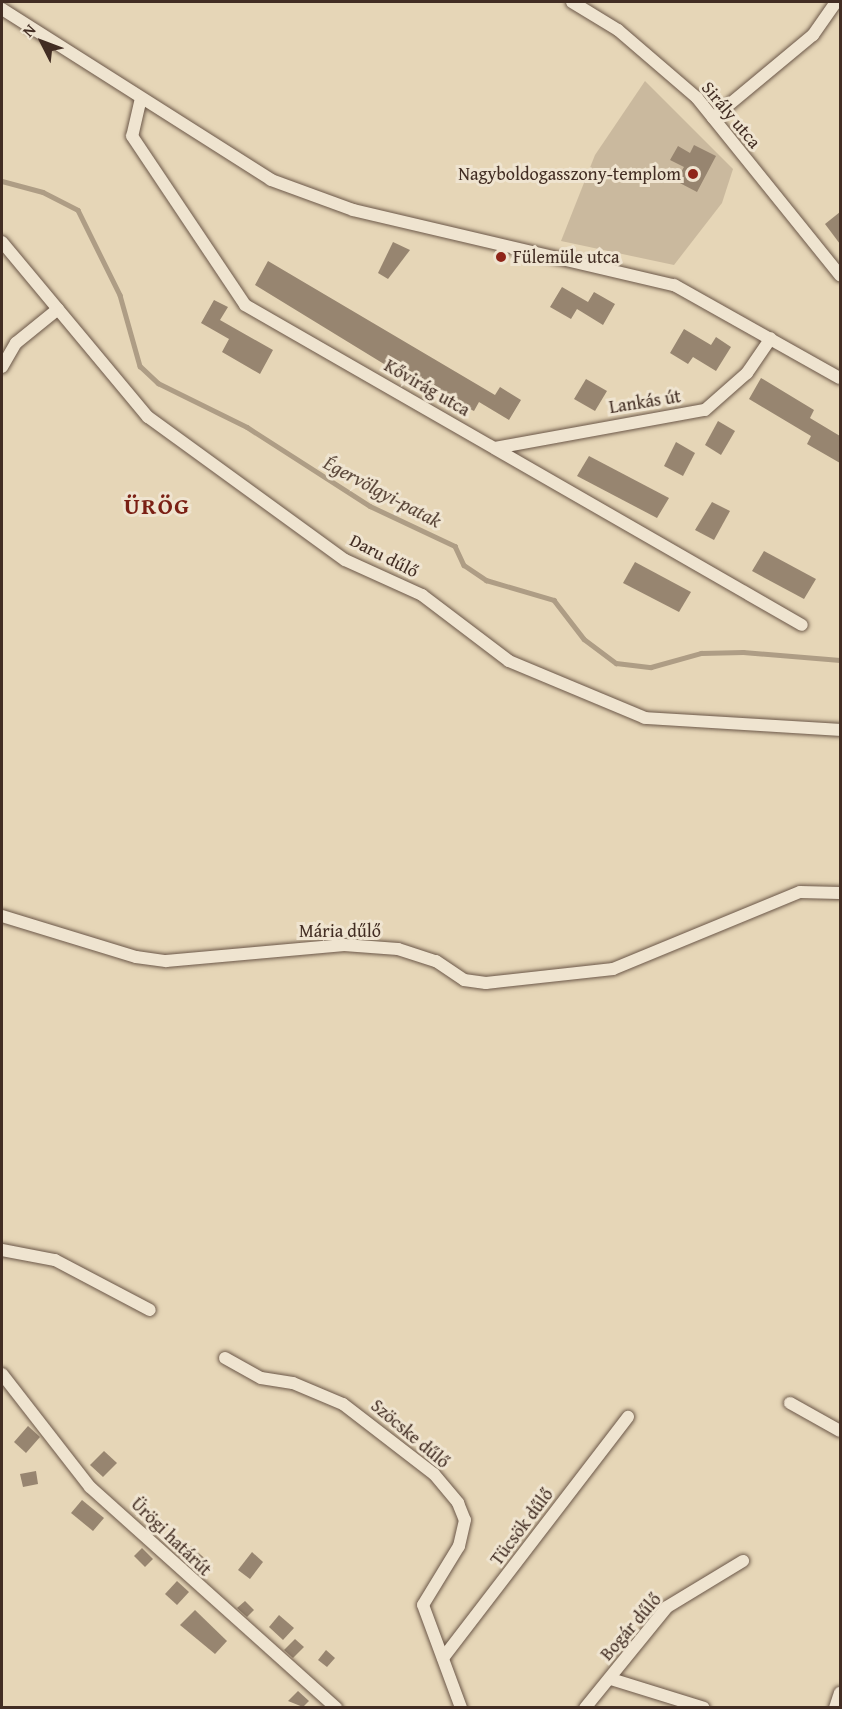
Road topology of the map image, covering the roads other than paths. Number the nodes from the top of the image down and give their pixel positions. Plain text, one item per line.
1 (572, 2) edge
2 (836, 2) edge
3 (2, 9) edge
4 (141, 98) junction
5 (713, 118) junction
6 (2, 242) edge
7 (840, 275) edge
8 (58, 309) junction
9 (771, 338) junction
10 (2, 367) edge
11 (840, 378) edge
12 (495, 448) junction
13 (802, 625) dead end
14 (840, 730) edge
15 (840, 893) edge
16 (2, 916) edge
17 (2, 1250) edge
18 (150, 1310) dead end
19 (225, 1358) dead end
20 (2, 1374) edge
21 (790, 1403) dead end
22 (628, 1417) dead end
23 (840, 1431) edge
24 (743, 1561) dead end
25 (443, 1658) junction
26 (611, 1679) junction
27 (840, 1693) edge
28 (336, 1707) edge
29 (462, 1707) edge
30 (585, 1707) edge
31 (704, 1707) edge
32 (835, 1707) edge

1 - 5 street, Sirály utca
2 - 5 street
3 - 4 street
4 - 9 street
4 - 12 street, Kővirág utca
5 - 7 street, Sirály utca
6 - 8 street, Daru dűlő
8 - 10 street
8 - 14 street, Daru dűlő
9 - 11 street
9 - 12 street, Lankás út
12 - 13 street, Kővirág utca
15 - 16 street, Mária dűlő
17 - 18 street
19 - 25 street, Szöcske dűlő
20 - 28 street, Ürögi határút
21 - 23 street
22 - 25 street, Tücsök dűlő
24 - 26 street, Bogár dűlő
25 - 29 street, Szöcske dűlő
26 - 30 street, Bogár dűlő
26 - 31 street
27 - 32 street

